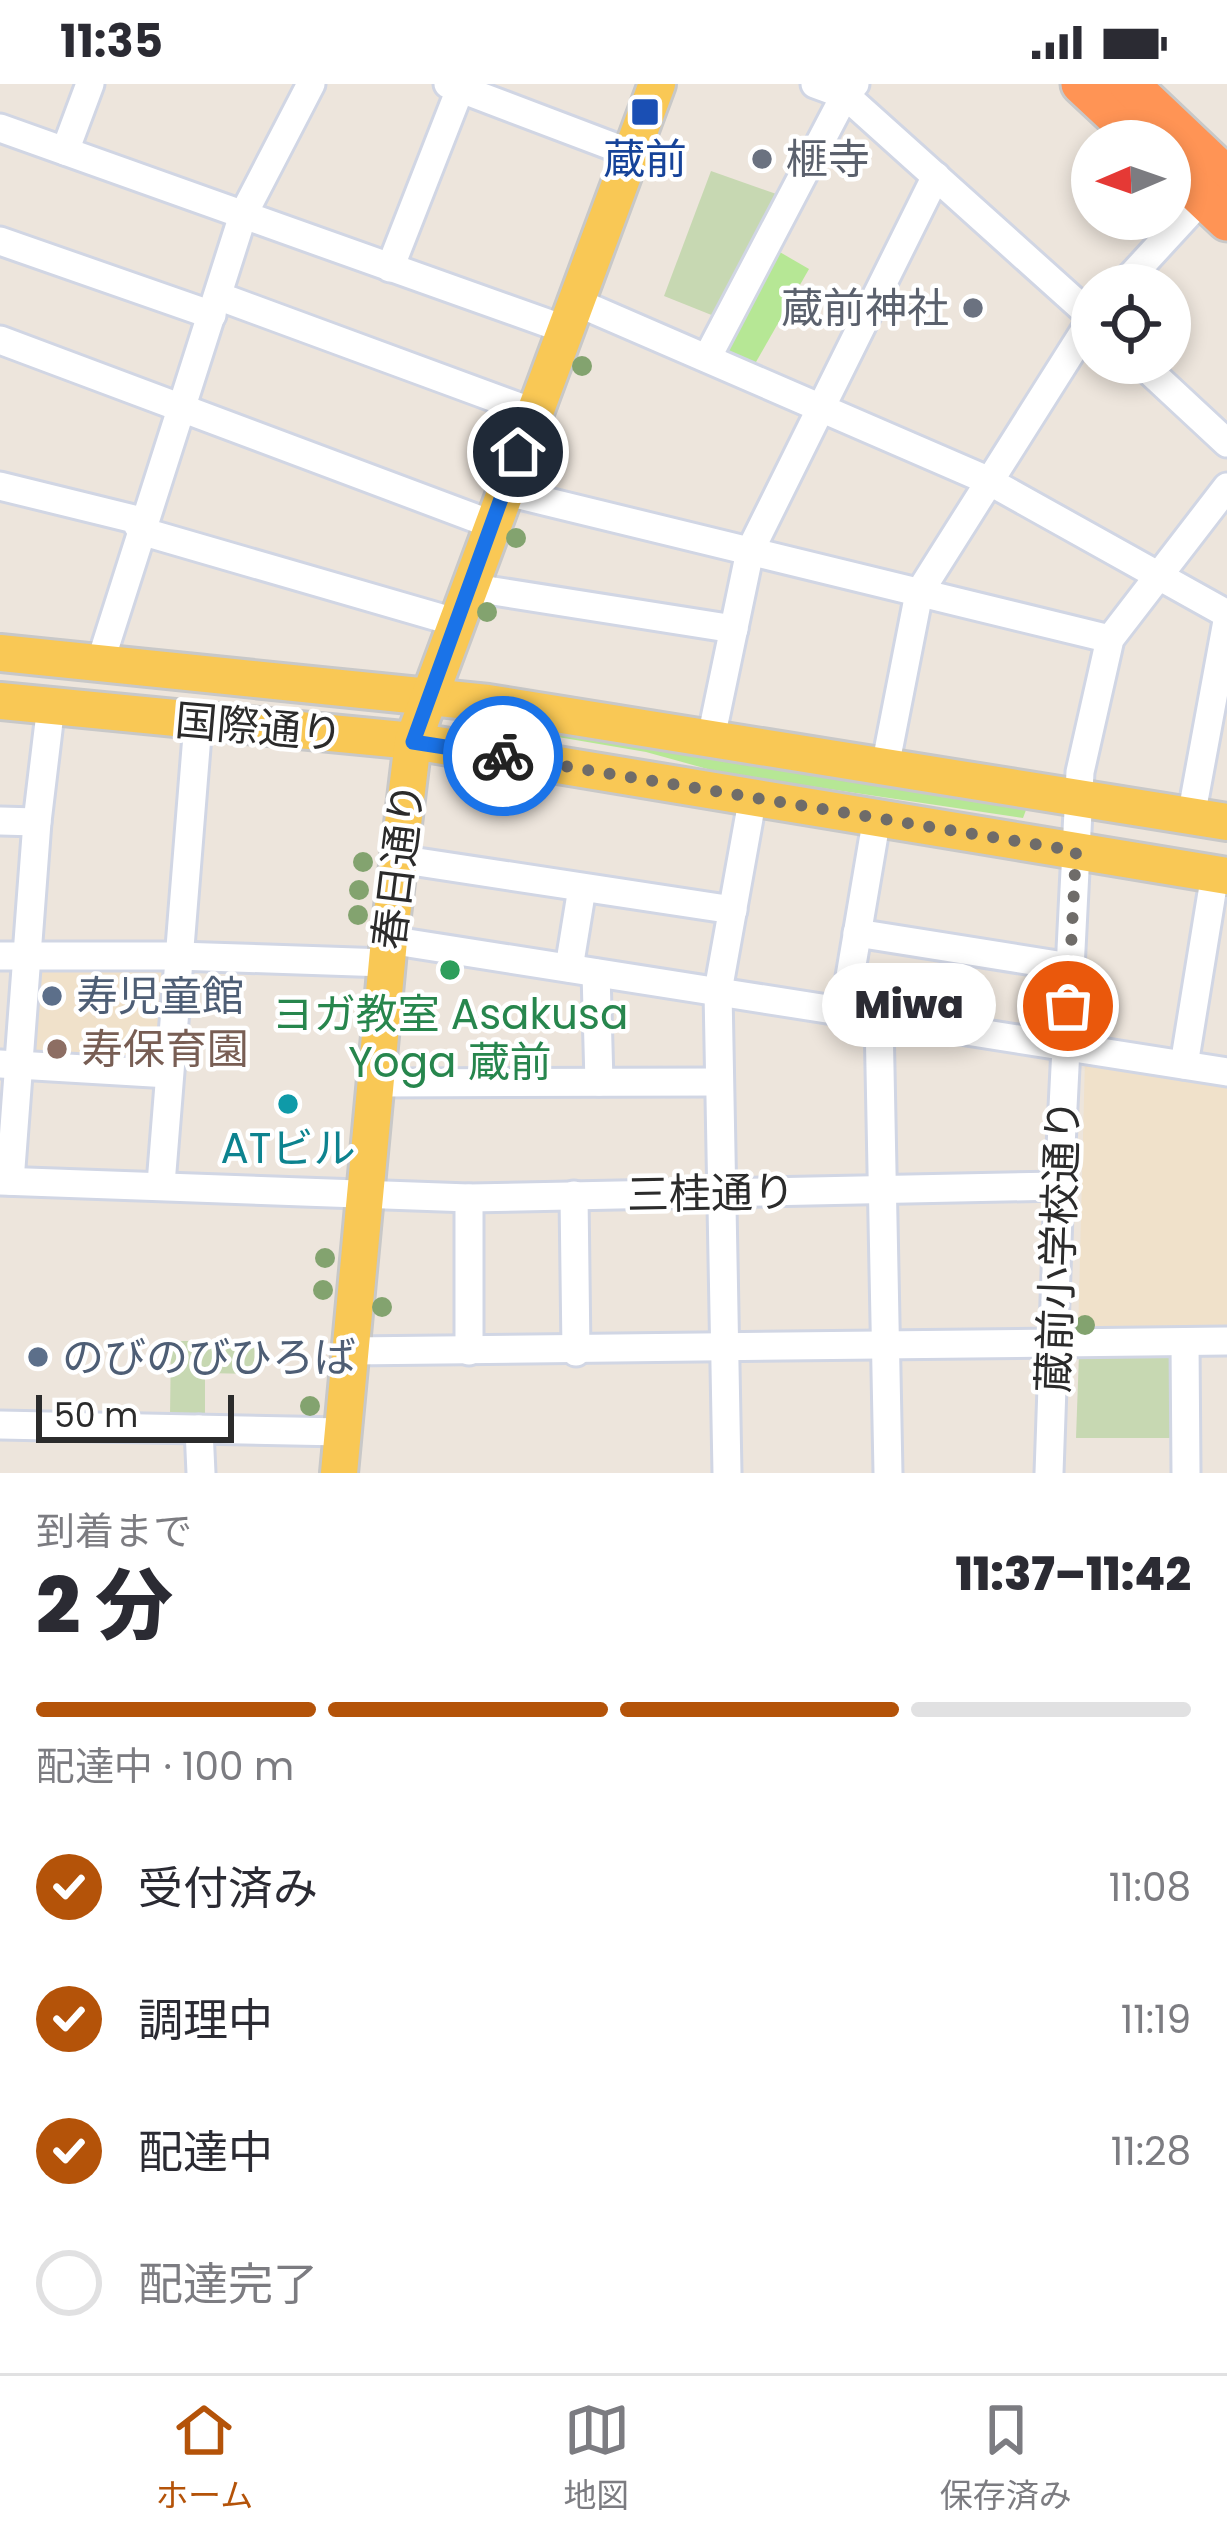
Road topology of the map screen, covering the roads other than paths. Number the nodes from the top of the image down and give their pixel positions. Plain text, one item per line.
1 (90, 84) edge
2 (311, 84) edge
3 (657, 84) edge
4 (815, 84) edge
5 (1081, 84) edge
6 (1129, 84) edge
7 (457, 86) edge
8 (850, 90) edge
9 (1120, 120) edge
10 (0, 128) edge
11 (65, 152) junction
12 (630, 153) junction
13 (936, 176) junction
14 (1191, 181) edge
15 (1219, 199) edge
16 (244, 215) junction
17 (0, 241) edge
18 (1146, 264) edge
19 (390, 268) junction
20 (1071, 299) edge
21 (215, 306) junction
22 (569, 315) junction
23 (0, 340) edge
24 (1071, 350) edge
25 (706, 358) junction
26 (1164, 384) edge
27 (182, 410) junction
28 (823, 410) junction
29 (533, 412) junction
30 (1227, 443) edge
31 (987, 480) junction
32 (0, 486) edge
33 (1227, 487) edge
34 (497, 507) junction
35 (141, 531) junction
36 (749, 551) junction
37 (1160, 578) junction
38 (468, 587) junction
39 (919, 593) junction
40 (1227, 617) edge
41 (455, 622) junction
42 (734, 628) junction
43 (1110, 638) junction
44 (0, 652) edge
45 (89, 662) junction
46 (428, 695) junction
47 (0, 701) edge
48 (63, 706) junction
49 (198, 723) junction
50 (711, 738) junction
51 (413, 742) junction
52 (885, 767) junction
53 (753, 796) junction
54 (1079, 800) junction
55 (877, 817) junction
56 (1209, 819) edge
57 (0, 821) edge
58 (37, 822) junction
59 (1076, 851) junction
60 (398, 859) junction
61 (1221, 875) edge
62 (582, 888) junction
63 (733, 910) junction
64 (857, 933) junction
65 (387, 952) junction
66 (14, 956) edge
67 (178, 956) junction
68 (1070, 968) junction
69 (583, 971) junction
70 (718, 991) junction
71 (844, 1012) junction
72 (880, 1018) junction
73 (1066, 1046) junction
74 (9, 1065) edge
75 (1184, 1065) junction
76 (1227, 1072) edge
77 (169, 1074) junction
78 (375, 1082) junction
79 (599, 1082) junction
80 (719, 1082) junction
81 (5, 1181) edge
82 (160, 1184) junction
83 (1059, 1186) junction
84 (882, 1189) junction
85 (722, 1192) junction
86 (574, 1195) junction
87 (364, 1196) junction
88 (469, 1198) junction
89 (1227, 1341) edge
90 (1185, 1342) junction
91 (885, 1346) junction
92 (1054, 1346) junction
93 (724, 1350) junction
94 (469, 1351) junction
95 (350, 1352) junction
96 (576, 1352) junction
97 (0, 1425) edge
98 (199, 1430) junction
99 (343, 1432) junction
100 (201, 1473) edge
101 (339, 1473) edge
102 (727, 1473) edge
103 (888, 1473) edge
104 (1049, 1473) edge
105 (1186, 1473) edge

1 - 11 street
2 - 16 street
3 - 12 main road, 春日通り
4 - 8 street
5 - 9 highway
6 - 15 highway
7 - 12 street
7 - 19 street
8 - 13 street
8 - 25 street
10 - 11 street
11 - 16 street
12 - 22 main road, 春日通り
13 - 20 street
13 - 28 street
14 - 15 highway
15 - 18 street
16 - 19 street
16 - 21 street
17 - 21 street
19 - 22 street
21 - 27 street
21 - 29 street
22 - 25 street
22 - 29 main road, 春日通り
23 - 27 street
24 - 31 street
25 - 28 street
26 - 30 street
27 - 34 street
27 - 35 street
28 - 31 street
28 - 36 street
29 - 34 main road, 春日通り
31 - 37 street
31 - 39 street
32 - 35 street
33 - 37 street, 蔵前小学校通り
34 - 36 street
34 - 38 main road, 春日通り
35 - 41 street
35 - 45 street
36 - 39 street
36 - 42 street
37 - 40 street
37 - 43 street, 蔵前小学校通り
38 - 41 main road, 春日通り
38 - 42 street
39 - 43 street
39 - 52 street
40 - 56 street
41 - 46 main road, 春日通り
42 - 50 street
43 - 54 street, 蔵前小学校通り
44 - 45 main road, 国際通り
45 - 46 main road, 国際通り
45 - 48 street
46 - 50 main road, 国際通り
46 - 51 main road, 春日通り
47 - 48 main road, 国際通り
48 - 49 main road, 国際通り
48 - 58 street
49 - 51 main road, 国際通り
49 - 67 street
50 - 52 main road, 国際通り
51 - 53 main road, 国際通り
51 - 60 main road, 春日通り
52 - 54 main road, 国際通り
53 - 55 main road, 国際通り
53 - 63 street
54 - 56 main road, 国際通り
54 - 59 street, 蔵前小学校通り
55 - 59 main road, 国際通り
55 - 64 street
57 - 58 street
58 - 66 street
59 - 61 main road, 国際通り
59 - 68 street, 蔵前小学校通り
60 - 62 street
60 - 65 main road, 春日通り
61 - 75 street
62 - 63 street
62 - 69 street
63 - 70 street
64 - 68 street
64 - 71 street
65 - 67 street
65 - 69 street
65 - 78 main road, 春日通り
66 - 67 street
66 - 74 street
67 - 77 street
68 - 73 street, 蔵前小学校通り
69 - 70 street
69 - 79 street
70 - 71 street
70 - 80 street
71 - 72 street
72 - 73 street
72 - 84 street
73 - 75 street
73 - 83 street, 蔵前小学校通り
74 - 77 street
74 - 81 street
75 - 76 street
77 - 82 street
78 - 79 street
78 - 87 main road, 春日通り
79 - 80 street
80 - 85 street
81 - 82 street, 三桂通り
82 - 87 street, 三桂通り
83 - 84 street, 三桂通り
83 - 92 street, 蔵前小学校通り
84 - 85 street, 三桂通り
84 - 91 street
85 - 86 street, 三桂通り
85 - 93 street
86 - 88 street, 三桂通り
86 - 96 street
87 - 88 street, 三桂通り
87 - 95 main road, 春日通り
88 - 94 street
89 - 90 street
90 - 92 street
90 - 105 street
91 - 92 street
91 - 93 street
91 - 103 street
92 - 104 street, 蔵前小学校通り
93 - 96 street
93 - 102 street
94 - 95 street
94 - 96 street
95 - 99 main road, 春日通り
97 - 98 street
98 - 99 street
98 - 100 street
99 - 101 main road, 春日通り

